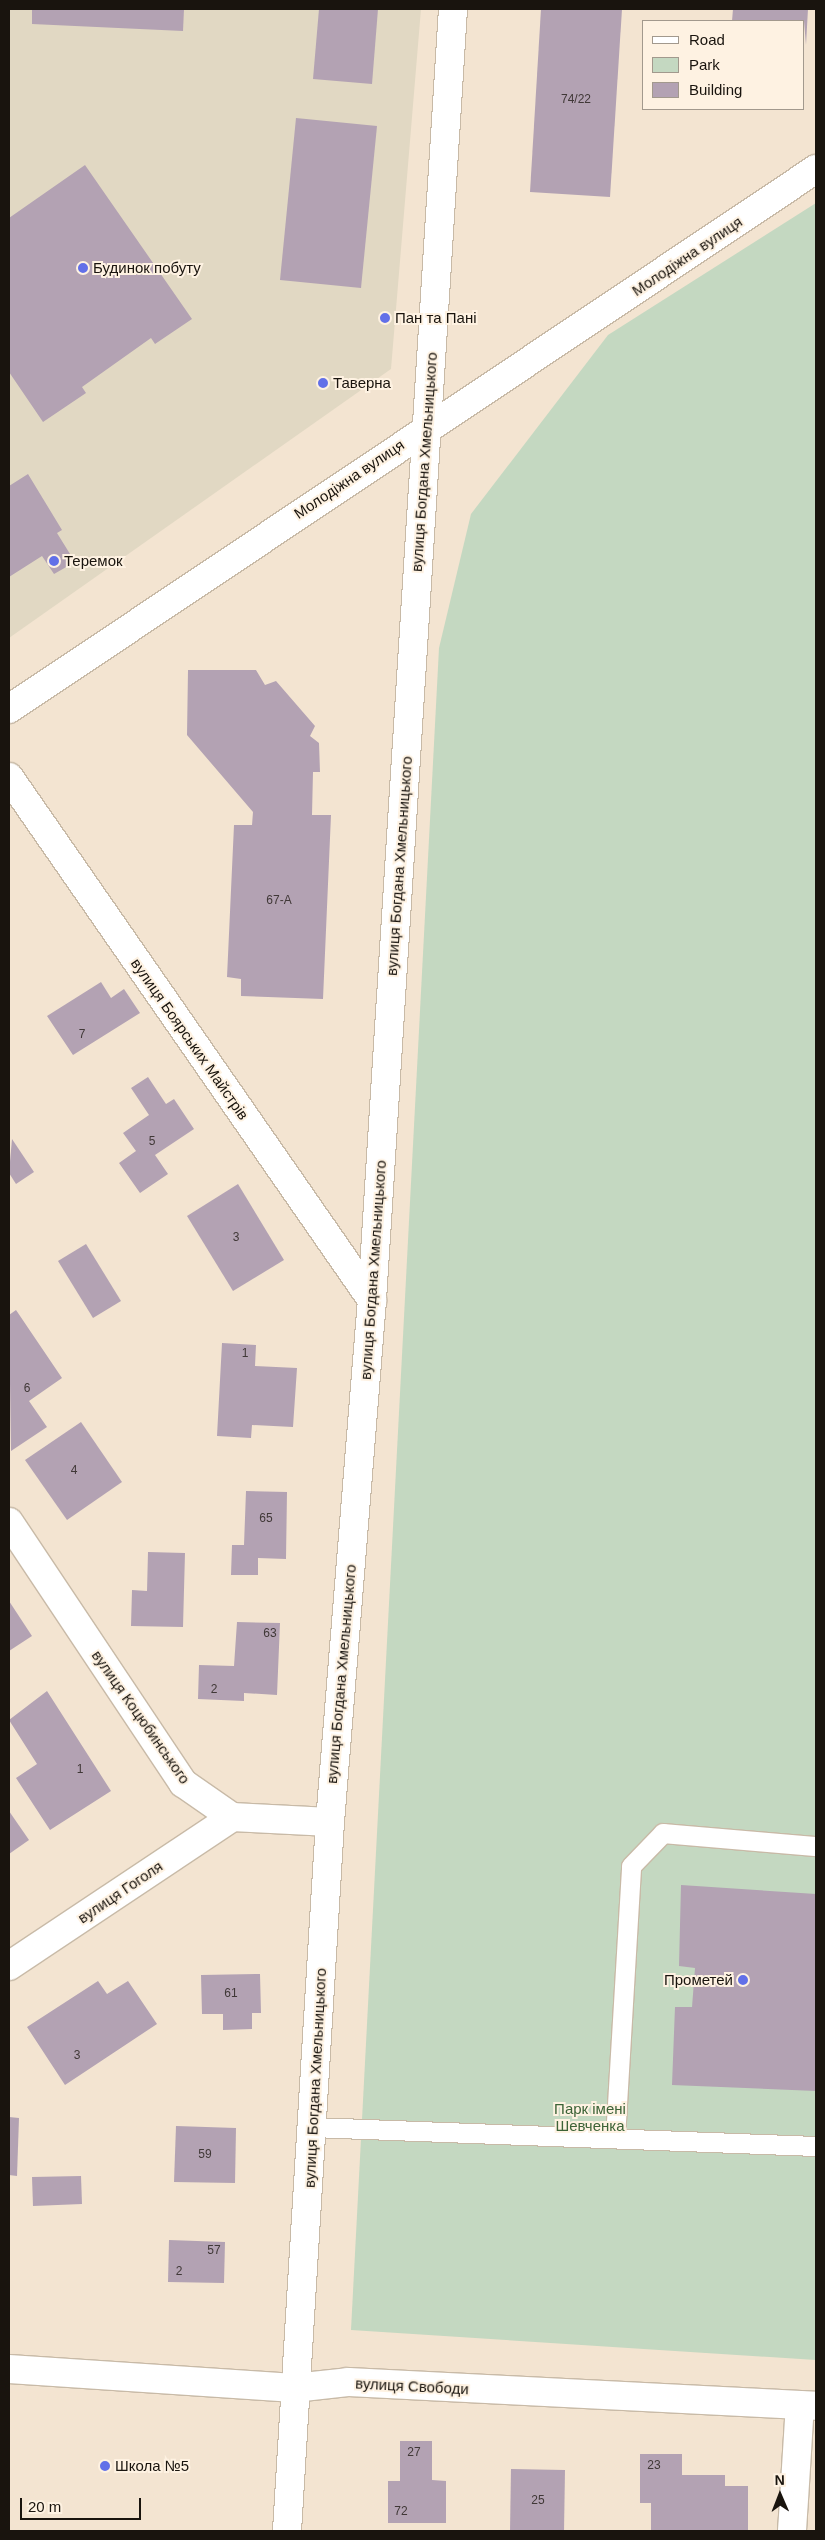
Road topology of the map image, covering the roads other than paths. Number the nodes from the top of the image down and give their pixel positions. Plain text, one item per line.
1 (453, 9) edge
2 (816, 169) edge
3 (428, 425) junction
4 (9, 709) edge
5 (9, 777) edge
6 (372, 1300) junction
7 (9, 1522) edge
8 (232, 1817) junction
9 (330, 1822) junction
10 (816, 1846) edge
11 (9, 1966) edge
12 (312, 2127) junction
13 (615, 2138) junction
14 (816, 2146) edge
15 (9, 2369) edge
16 (294, 2388) junction
17 (808, 2406) edge
18 (287, 2531) edge
19 (792, 2531) edge

1 - 3 street, вулиця Богдана Хмельницького
2 - 3 street, Молодіжна вулиця
3 - 4 street, Молодіжна вулиця
3 - 6 street, вулиця Богдана Хмельницького
5 - 6 street, вулиця Боярських Майстрів
6 - 9 street, вулиця Богдана Хмельницького
7 - 8 street, вулиця Коцюбинського
8 - 9 street
8 - 11 street, вулиця Гоголя
9 - 12 street, вулиця Богдана Хмельницького
10 - 13 lane
12 - 13 lane
12 - 16 street, вулиця Богдана Хмельницького
13 - 14 lane
15 - 16 street, вулиця Свободи
16 - 17 street, вулиця Свободи
16 - 18 street, вулиця Богдана Хмельницького
17 - 19 street

